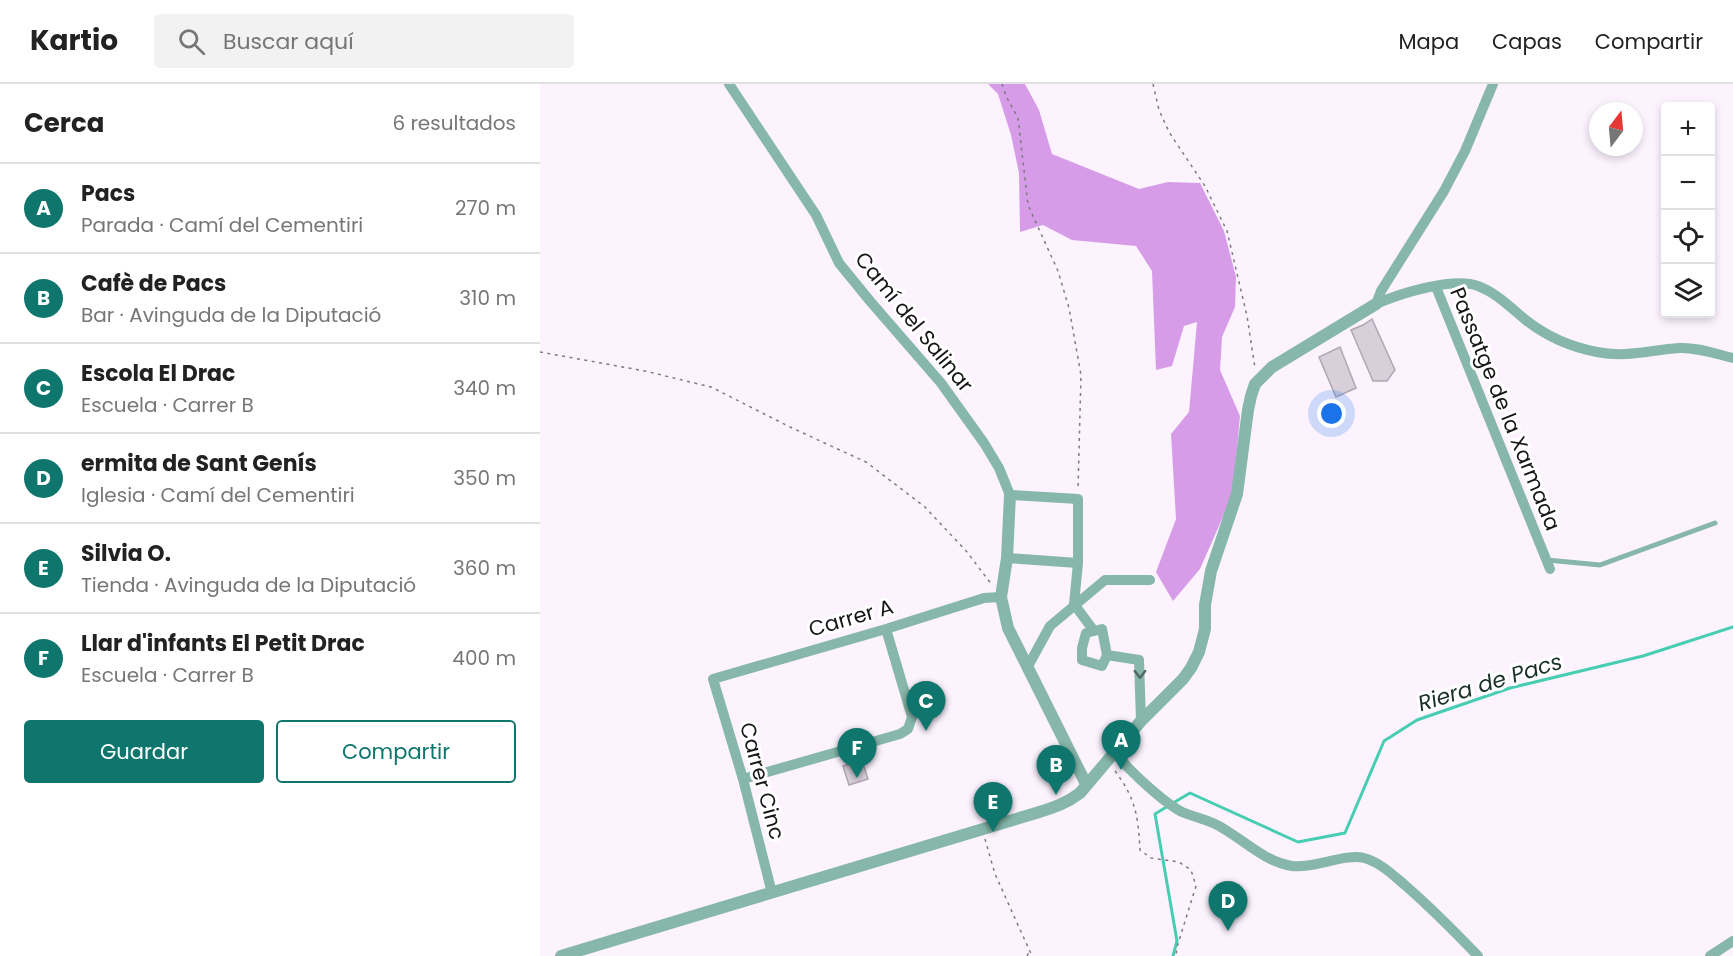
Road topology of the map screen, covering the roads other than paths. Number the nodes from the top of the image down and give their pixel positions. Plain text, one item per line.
1 (729, 84) edge
2 (1493, 84) edge
3 (1436, 287) junction
4 (1376, 304) junction
5 (1733, 358) edge
6 (1010, 495) junction
7 (1715, 523) dead end
8 (1007, 558) junction
9 (1078, 563) junction
10 (1548, 564) joint
11 (1150, 580) dead end
12 (1001, 597) junction
13 (1074, 604) junction
14 (886, 628) junction
15 (1094, 631) junction
16 (1107, 655) junction
17 (1027, 668) junction
18 (713, 679) joint
19 (1141, 721) junction
20 (1110, 756) junction
21 (743, 779) junction
22 (1086, 784) junction
23 (772, 893) junction
24 (1733, 941) edge
25 (561, 956) edge
26 (1478, 956) edge
27 (1710, 956) edge

1 - 6 street, Camí del Salinar
2 - 4 street
3 - 4 street, Passatge de la Xarmada
3 - 5 street
3 - 10 street, Passatge de la Xarmada
4 - 19 street
6 - 8 street
6 - 9 street
7 - 10 lane
8 - 9 street
8 - 12 street
9 - 13 street
11 - 13 street
12 - 14 street, Carrer A
12 - 17 street
13 - 15 street
13 - 17 street
14 - 18 street, Carrer A
14 - 21 street
15 - 16 street
15 - 16 street
16 -> 19 street
17 - 22 street
18 - 21 street, Carrer Cinc
19 - 20 street
20 - 22 street
20 - 26 street
21 - 23 street, Carrer Cinc
22 - 23 street
23 - 25 street
24 - 27 street

